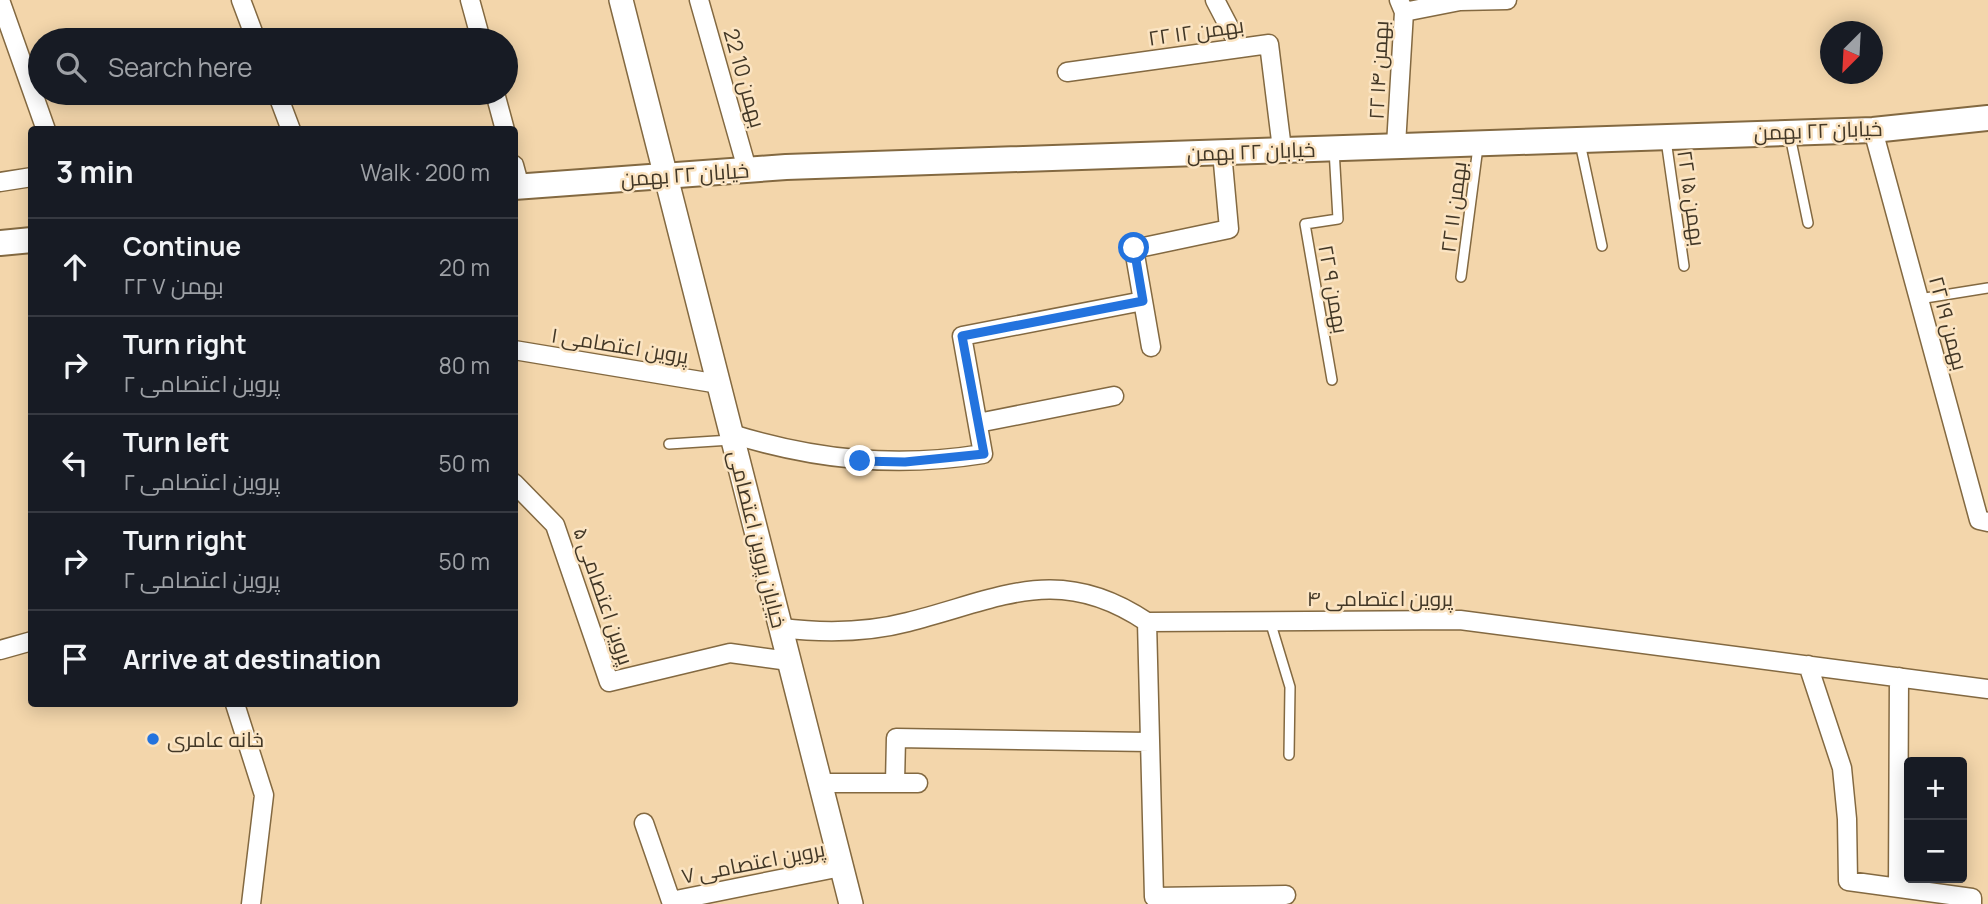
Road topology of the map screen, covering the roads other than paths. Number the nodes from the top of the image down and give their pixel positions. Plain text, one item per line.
1 (1, 0) edge
2 (241, 0) edge
3 (470, 0) edge
4 (621, 0) edge
5 (699, 0) edge
6 (1214, 0) edge
7 (1507, 0) edge
8 (1401, 6) edge
9 (252, 28) edge
10 (478, 28) edge
11 (1240, 48) junction
12 (1067, 72) dead end
13 (28, 78) edge
14 (37, 105) edge
15 (282, 105) edge
16 (498, 105) edge
17 (1988, 118) edge
18 (45, 126) edge
19 (289, 126) edge
20 (504, 126) edge
21 (1873, 130) junction
22 (1789, 132) junction
23 (1665, 135) junction
24 (1579, 138) junction
25 (1479, 141) junction
26 (1396, 145) junction
27 (1334, 147) junction
28 (1282, 149) junction
29 (1222, 152) junction
30 (747, 169) junction
31 (665, 174) junction
32 (28, 178) edge
33 (518, 180) edge
34 (0, 182) edge
35 (1808, 223) dead end
36 (28, 240) edge
37 (0, 243) edge
38 (1602, 246) dead end
39 (1684, 266) dead end
40 (1461, 278) dead end
41 (1988, 288) edge
42 (1919, 299) junction
43 (1143, 301) junction
44 (1151, 347) dead end
45 (518, 351) edge
46 (1332, 380) dead end
47 (719, 384) junction
48 (1114, 396) dead end
49 (978, 423) junction
50 (732, 437) junction
51 (669, 444) dead end
52 (518, 487) edge
53 (1988, 522) edge
54 (1270, 621) junction
55 (1147, 622) junction
56 (781, 628) junction
57 (28, 642) edge
58 (0, 650) edge
59 (789, 661) junction
60 (1808, 665) junction
61 (1899, 677) junction
62 (1988, 689) edge
63 (236, 707) edge
64 (1150, 742) junction
65 (1289, 755) dead end
66 (820, 783) junction
67 (894, 783) junction
68 (918, 783) dead end
69 (644, 823) dead end
70 (842, 867) junction
71 (1898, 888) junction
72 (1286, 895) dead end
73 (1197, 900) edge
74 (251, 904) edge
75 (851, 904) edge
76 (1972, 904) edge

1 - 13 street
2 - 9 street
3 - 10 street
4 - 31 street, خیابان پروین اعتصامی
5 - 30 street, 22 بهمن 10
6 - 11 street
7 - 8 street
8 - 26 street, ۲۲ بهمن ۱۴
11 - 12 street, ۲۲ بهمن ۱۲
11 - 28 street, ۲۲ بهمن ۱۲
14 - 18 street
15 - 19 street
16 - 20 street
17 - 21 main road, خیابان ۲۲ بهمن
21 - 22 main road, خیابان ۲۲ بهمن
21 - 42 street, ۲۲ بهمن ۱۹
22 - 23 main road, خیابان ۲۲ بهمن
22 - 35 lane
23 - 24 main road, خیابان ۲۲ بهمن
23 - 39 lane, ۲۲ بهمن ۱۵
24 - 25 main road, خیابان ۲۲ بهمن
24 - 38 lane
25 - 26 main road, خیابان ۲۲ بهمن
25 - 40 lane, ۲۲ بهمن ۱۱
26 - 27 main road, خیابان ۲۲ بهمن
27 - 28 main road, خیابان ۲۲ بهمن
27 - 46 lane, ۲۲ بهمن ۹
28 - 29 main road, خیابان ۲۲ بهمن
29 - 30 main road, خیابان ۲۲ بهمن
29 - 43 street
30 - 31 main road, خیابان ۲۲ بهمن
31 - 33 main road, خیابان ۲۲ بهمن
31 - 47 street, خیابان پروین اعتصامی
32 - 34 street
36 - 37 main road
41 - 42 lane
42 - 53 street, ۲۲ بهمن ۱۹
43 - 44 street
43 - 49 street
45 - 47 street, پروین اعتصامی ۱
47 - 50 street, خیابان پروین اعتصامی
48 - 49 street
49 - 50 street
50 - 51 lane
50 - 56 street, خیابان پروین اعتصامی
52 - 59 street, پروین اعتصامی ۵
54 - 55 street, پروین اعتصامی ۴
54 - 60 street, پروین اعتصامی ۴
54 - 65 lane
55 - 56 street
55 - 64 street
56 - 59 street, خیابان پروین اعتصامی
57 - 58 street
59 - 66 street, خیابان پروین اعتصامی
60 - 61 street, پروین اعتصامی ۴
60 - 71 street
61 - 62 street, پروین اعتصامی ۴
61 - 71 street
63 - 74 street
64 - 67 street
64 - 73 street
66 - 67 street
66 - 70 street, خیابان پروین اعتصامی
67 - 68 street
69 - 70 street, پروین اعتصامی ۷
70 - 75 street, خیابان پروین اعتصامی
71 - 76 street
72 - 73 street

